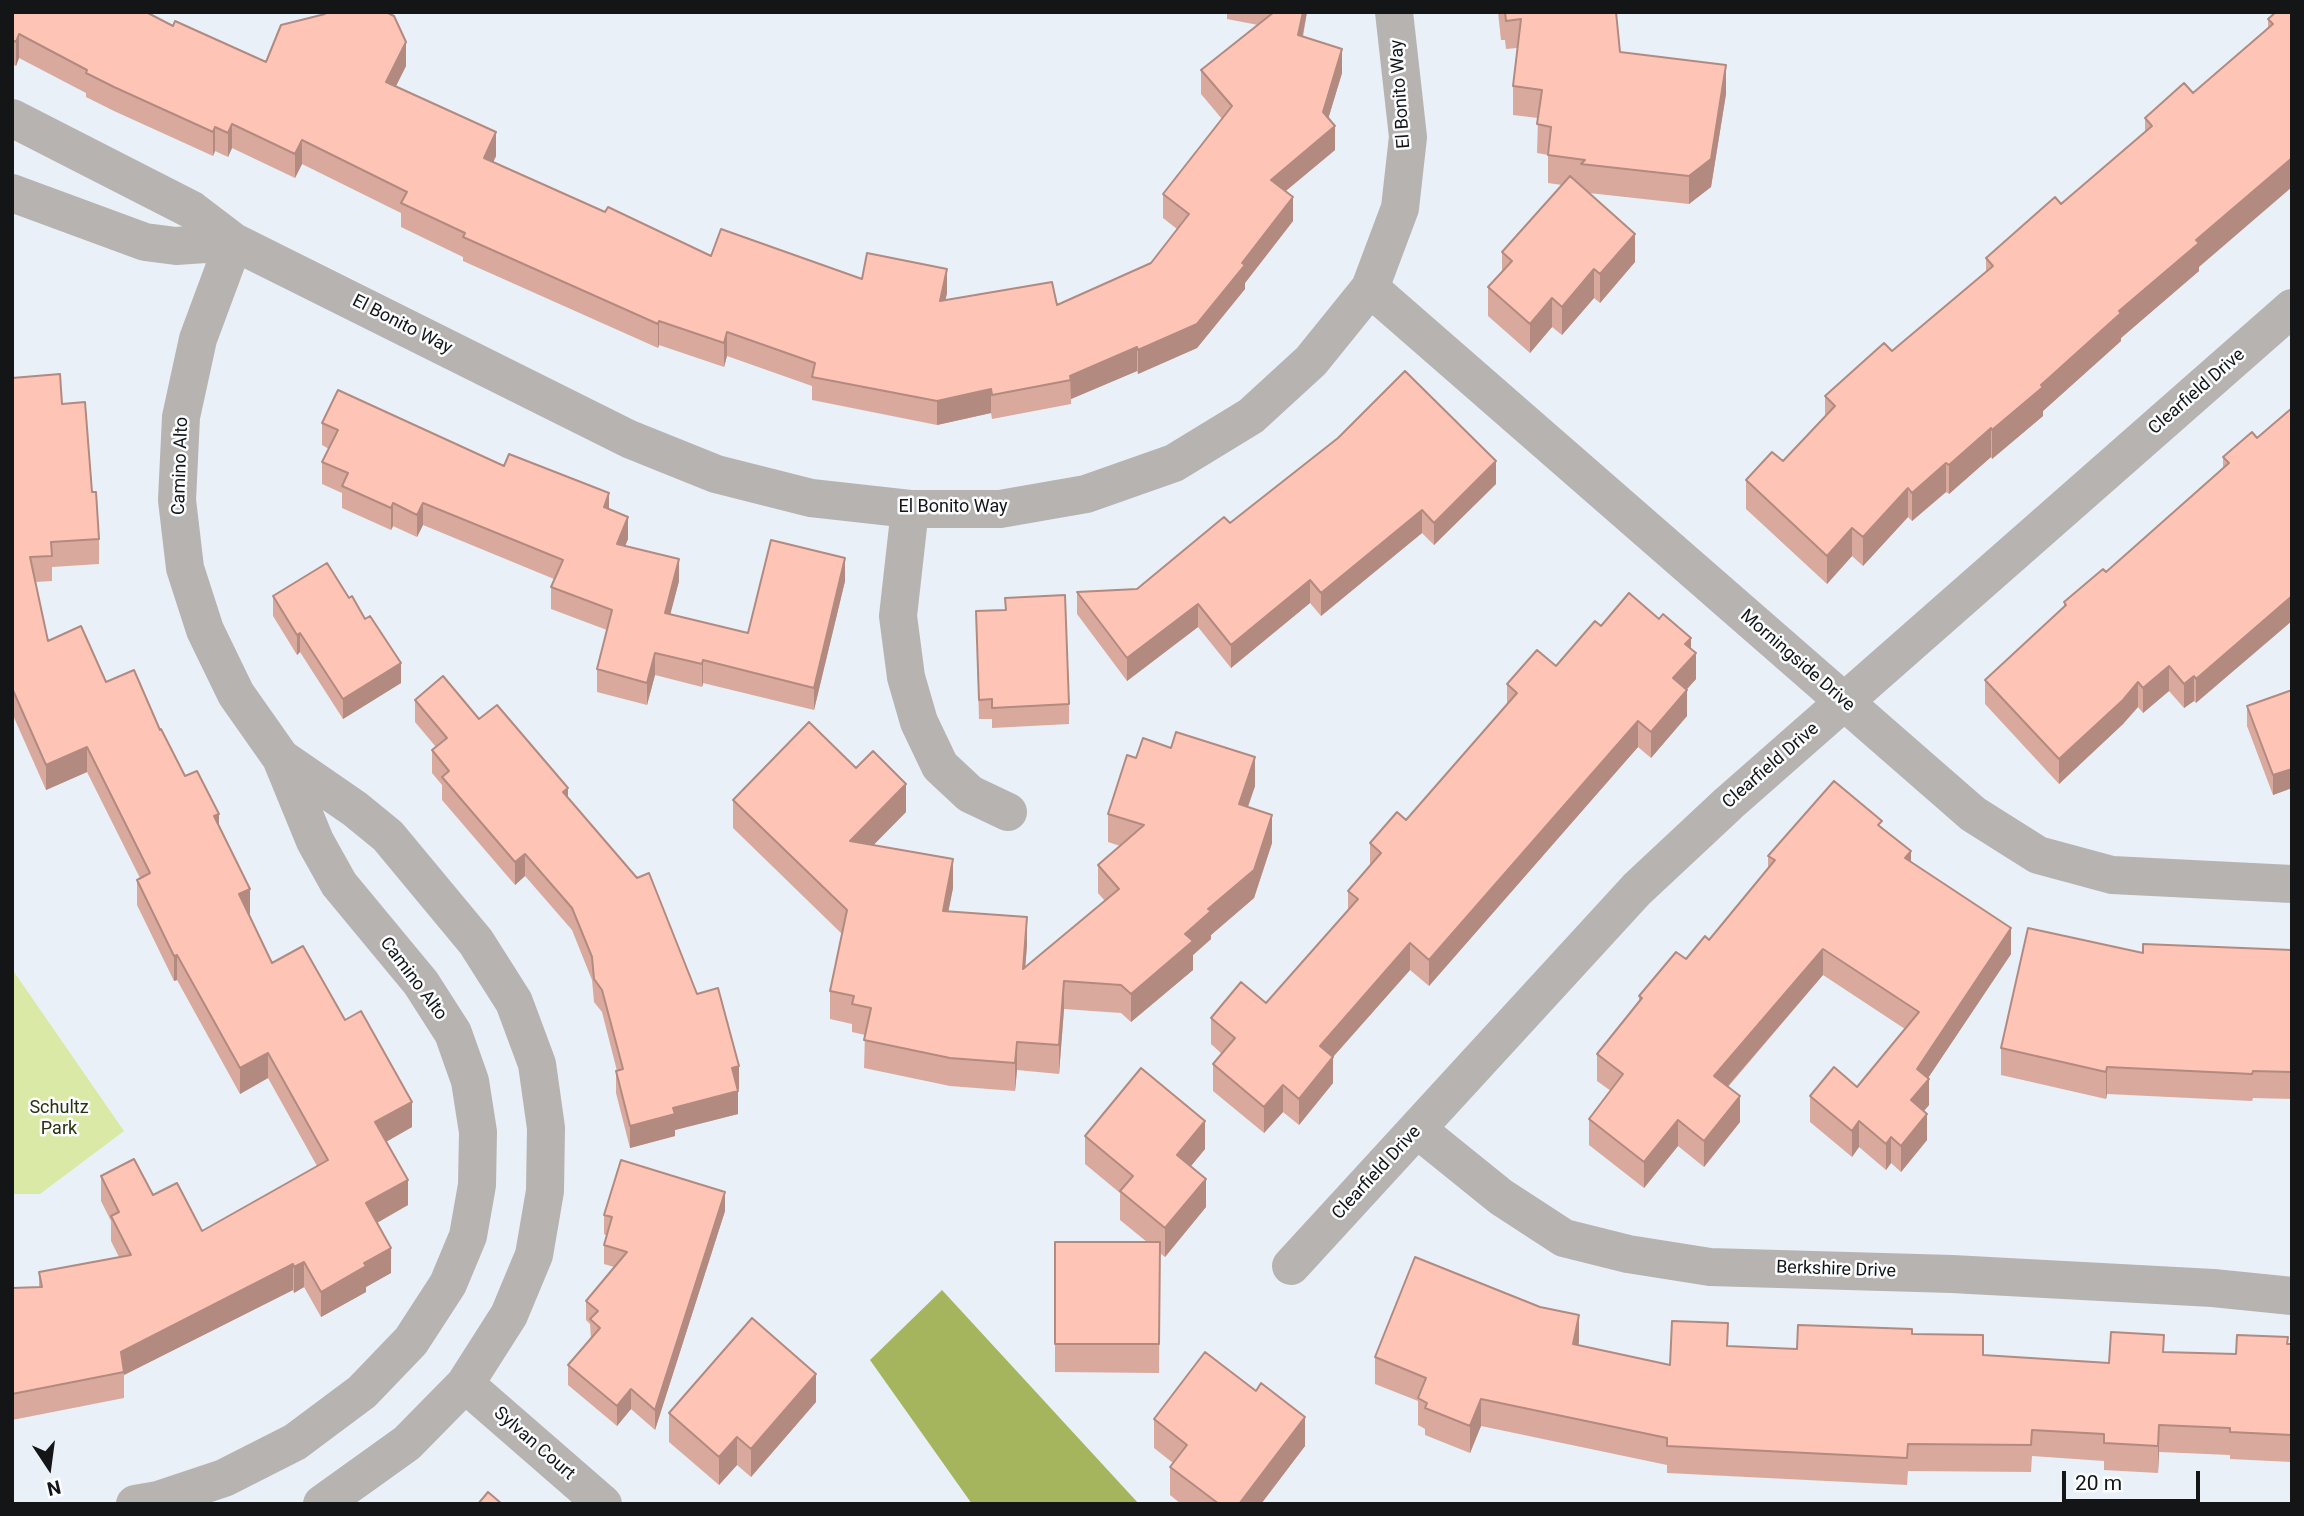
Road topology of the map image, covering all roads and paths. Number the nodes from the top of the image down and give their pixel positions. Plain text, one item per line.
1 (1394, 12) edge
2 (12, 118) edge
3 (12, 193) edge
4 (234, 242) junction
5 (1370, 288) junction
6 (2292, 308) edge
7 (910, 509) junction
8 (1844, 703) junction
9 (281, 758) junction
10 (1008, 812) dead end
11 (2292, 884) edge
12 (1418, 1130) junction
13 (1291, 1266) dead end
14 (2292, 1296) edge
15 (465, 1384) junction
16 (135, 1504) edge
17 (322, 1504) edge
18 (603, 1504) edge

1 - 5 street, El Bonito Way
2 - 4 street, El Bonito Way
3 - 4 street
4 - 7 street, El Bonito Way
4 - 9 street, Camino Alto
5 - 7 street, El Bonito Way
5 - 8 street, Morningside Drive
6 - 8 street, Clearfield Drive
7 - 10 street
8 - 11 street, Morningside Drive
8 - 12 street, Clearfield Drive
9 - 15 street, Camino Alto
9 - 16 street, Camino Alto
12 - 13 street, Clearfield Drive
12 - 14 street, Berkshire Drive
15 - 17 street, Camino Alto
15 - 18 street, Sylvan Court

